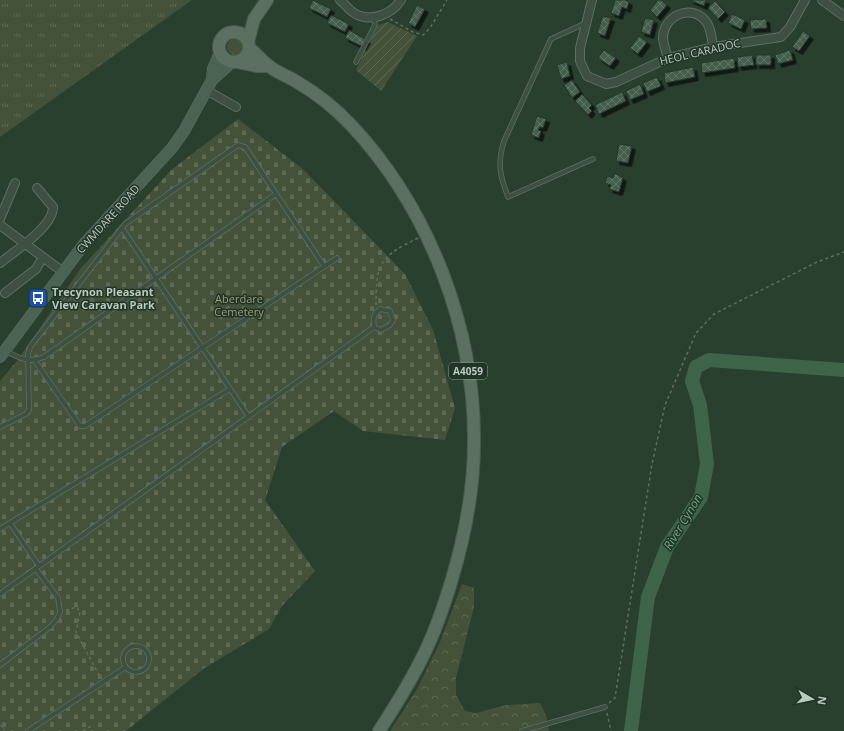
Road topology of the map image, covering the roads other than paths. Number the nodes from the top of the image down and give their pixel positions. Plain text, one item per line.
1 (267, 0) edge
2 (340, 0) edge
3 (401, 0) edge
4 (592, 0) edge
5 (805, 0) edge
6 (822, 0) edge
7 (844, 16) edge
8 (374, 17) junction
9 (254, 19) junction
10 (586, 23) junction
11 (234, 32) junction
12 (248, 45) junction
13 (713, 47) junction
14 (220, 52) junction
15 (668, 58) junction
16 (234, 62) junction
17 (356, 62) dead end
18 (268, 66) junction
19 (212, 80) junction
20 (206, 90) junction
21 (236, 107) dead end
22 (593, 159) dead end
23 (14, 183) dead end
24 (37, 188) dead end
25 (276, 194) junction
26 (0, 219) edge
27 (0, 225) edge
28 (122, 228) junction
29 (25, 243) junction
30 (43, 257) junction
31 (337, 258) dead end
32 (0, 262) edge
33 (324, 266) junction
34 (63, 272) junction
35 (156, 278) junction
36 (5, 293) dead end
37 (374, 327) junction
38 (202, 347) junction
39 (2, 354) edge
40 (28, 361) junction
41 (35, 361) junction
42 (230, 389) junction
43 (249, 417) junction
44 (0, 427) edge
45 (10, 523) junction
46 (0, 529) edge
47 (38, 568) junction
48 (0, 594) edge
49 (0, 665) edge
50 (126, 667) junction
51 (605, 707) road end
52 (0, 728) edge
53 (2, 731) edge
54 (28, 731) edge
55 (379, 731) edge
56 (522, 731) edge

1 - 9 main road
2 - 8 street
3 - 8 street
4 - 10 street, HEOL CARADOC
5 - 13 street, HEOL CARADOC
6 - 7 street
8 - 17 lane
9 - 11 main road
9 - 12 main road
10 - 15 street, HEOL CARADOC
10 - 22 lane
11 - 12 main road
11 - 14 main road
12 - 16 main road
12 - 18 main road, A4059
13 - 15 street, HEOL CARADOC
13 - 15 street
14 - 16 main road
14 - 19 main road, CWMDARE ROAD
16 - 18 main road, A4059
16 - 19 main road, CWMDARE ROAD
18 - 55 main road, A4059
19 - 20 main road, CWMDARE ROAD
20 - 21 street
20 - 34 main road, CWMDARE ROAD
23 - 26 street
24 - 29 street
25 - 28 lane
25 - 33 lane
25 - 35 lane
27 - 29 street
28 - 35 lane
28 - 40 lane
29 - 30 street
29 - 32 street
30 - 34 street
30 - 36 street
31 - 33 lane
33 - 38 lane
34 - 39 main road, CWMDARE ROAD
35 - 38 lane
35 - 41 lane
37 - 37 lane
37 - 43 lane
38 - 41 lane
38 - 42 lane
39 - 40 lane
40 - 41 lane
40 - 44 lane
42 - 43 lane
42 - 45 lane
43 - 47 lane
45 - 46 lane
45 - 47 lane
47 - 48 lane
47 - 49 lane
50 - 50 lane
50 - 54 lane
51 - 56 lane
52 - 53 lane

